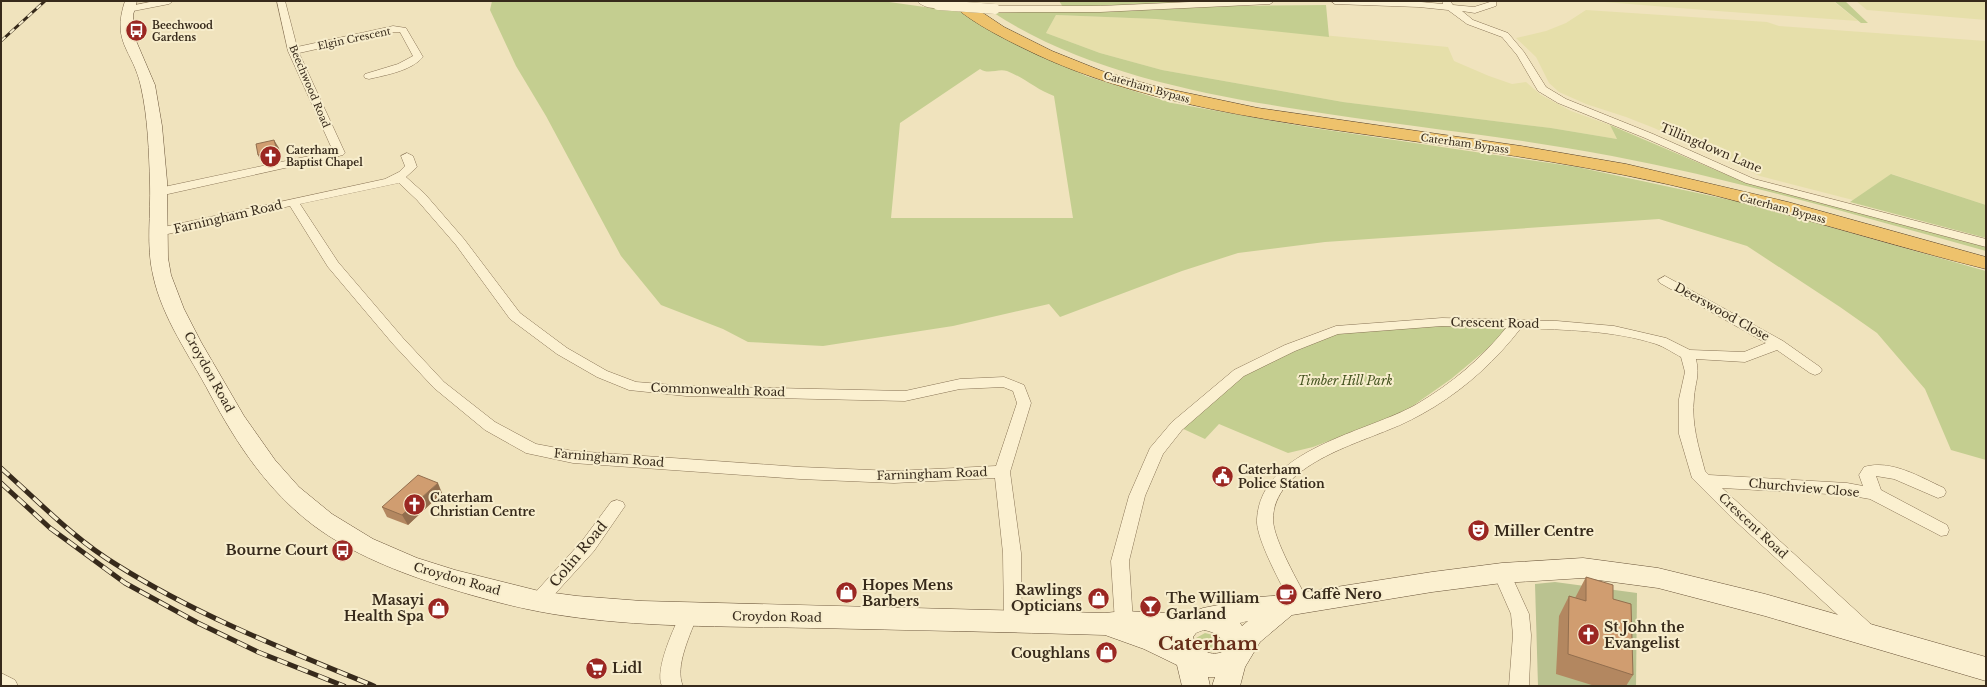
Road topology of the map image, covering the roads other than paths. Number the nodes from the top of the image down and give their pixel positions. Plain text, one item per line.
1 (169, 1) edge
2 (281, 1) edge
3 (956, 1) edge
4 (969, 1) edge
5 (1270, 1) edge
6 (1336, 1) edge
7 (923, 2) edge
8 (1448, 4) edge
9 (1493, 4) dead end
10 (130, 5) edge
11 (1479, 8) junction
12 (1496, 15) dead end
13 (293, 51) junction
14 (369, 76) dead end
15 (407, 156) dead end
16 (385, 181) junction
17 (159, 192) junction
18 (293, 202) junction
19 (159, 232) junction
20 (1986, 243) edge
21 (1986, 254) edge
22 (1986, 263) edge
23 (1665, 280) dead end
24 (1517, 324) junction
25 (1778, 344) junction
26 (1688, 354) junction
27 (1815, 370) dead end
28 (1002, 472) junction
29 (1705, 481) junction
30 (1938, 492) dead end
31 (1874, 494) junction
32 (617, 506) dead end
33 (1941, 530) dead end
34 (1502, 573) junction
35 (538, 601) junction
36 (1293, 604) junction
37 (689, 614) junction
38 (1013, 621) junction
39 (1198, 622) junction
40 (1115, 623) junction
41 (1871, 635) junction
42 (1232, 666) edge
43 (1986, 669) edge
44 (1191, 673) edge
45 (1, 681) edge
46 (8, 686) edge
47 (673, 686) edge
48 (1519, 686) edge

1 - 10 street
2 - 13 street, Beechwood Road
3 - 22 highway, Caterham Bypass
4 - 21 highway, Caterham Bypass
5 - 7 street, bridge
6 - 8 street
8 - 11 street
8 - 20 street, Tillingdown Lane
9 - 11 street
10 - 17 main road, Croydon Road
11 - 12 street
13 - 14 street, Elgin Crescent
13 - 17 street, Beechwood Road
15 - 16 street
16 - 18 street, Commonwealth Road
16 - 28 street, Commonwealth Road
17 - 19 main road, Croydon Road
18 - 19 street, Farningham Road
18 - 28 street, Farningham Road
19 - 35 main road, Croydon Road
23 - 25 street, Deerswood Close
24 - 26 street, Crescent Road
24 - 36 street
24 - 40 street, Crescent Road
25 - 26 street, Deerswood Close
25 - 27 street, Deerswood Close
26 - 29 street, Crescent Road
28 - 38 street
29 - 31 street, Churchview Close
29 - 41 street, Crescent Road
30 - 31 street
31 - 33 street, Churchview Close
32 - 35 street, Colin Road
34 - 36 main road
34 - 41 main road
34 - 48 street
35 - 37 main road, Croydon Road
36 - 39 main road
36 - 42 main road
37 - 38 main road, Croydon Road
37 - 47 street
38 - 40 main road, Croydon Road
39 - 40 main road, Croydon Road
39 - 42 main road
39 - 44 main road
40 - 44 main road, Croydon Road
41 - 43 main road
42 - 44 main road, Croydon Road
45 - 46 street

